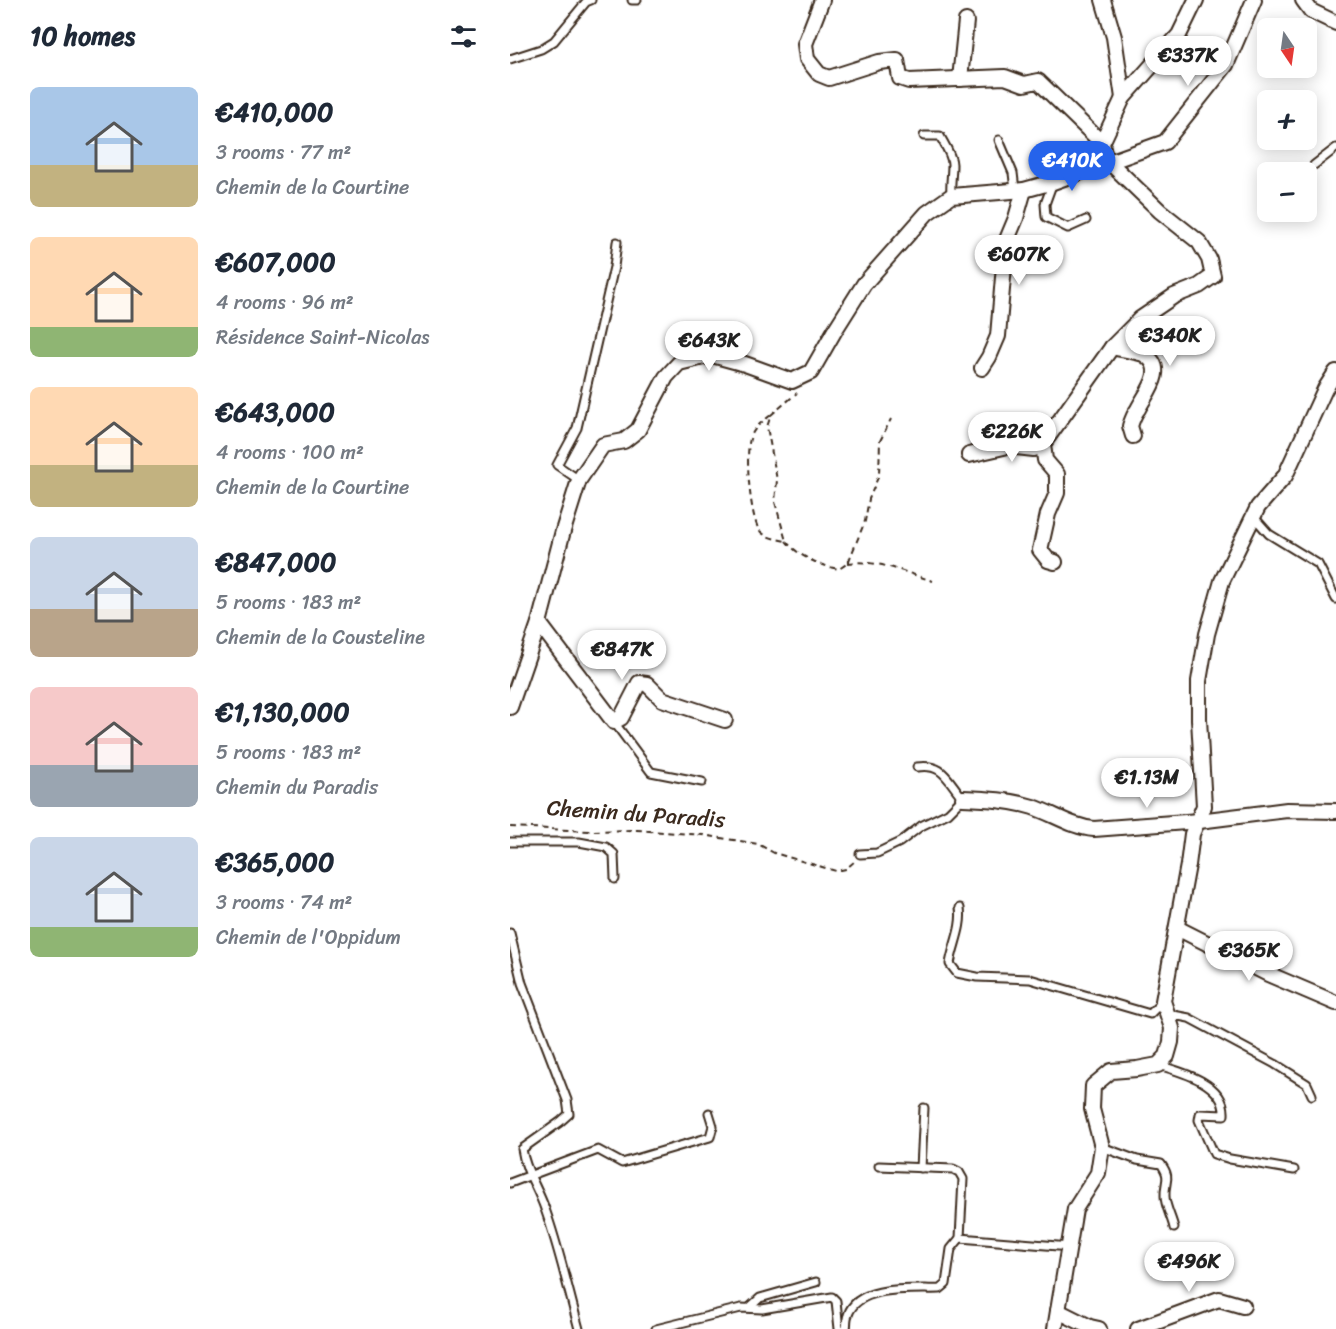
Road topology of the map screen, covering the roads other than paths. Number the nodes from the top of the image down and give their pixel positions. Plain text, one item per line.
1 (591, 0) edge
2 (632, 0) edge
3 (637, 0) edge
4 (822, 0) edge
5 (1103, 0) edge
6 (1196, 0) edge
7 (1254, 0) edge
8 (1303, 0) edge
9 (966, 21) dead end
10 (1336, 23) edge
11 (510, 59) edge
12 (960, 79) junction
13 (1123, 98) junction
14 (924, 136) dead end
15 (999, 140) dead end
16 (1102, 143) junction
17 (1336, 148) edge
18 (1109, 162) junction
19 (1317, 163) edge
20 (1053, 182) junction
21 (1020, 190) junction
22 (951, 196) junction
23 (1086, 220) dead end
24 (617, 242) dead end
25 (1112, 347) junction
26 (982, 369) dead end
27 (1336, 372) edge
28 (1331, 391) edge
29 (1133, 436) dead end
30 (1043, 444) junction
31 (969, 455) dead end
32 (579, 480) junction
33 (1253, 516) junction
34 (1055, 562) dead end
35 (1336, 599) edge
36 (539, 623) junction
37 (513, 687) edge
38 (510, 707) edge
39 (725, 720) dead end
40 (614, 722) junction
41 (916, 767) dead end
42 (702, 782) dead end
43 (963, 798) junction
44 (1336, 812) edge
45 (1199, 821) junction
46 (510, 842) edge
47 (860, 854) road end
48 (615, 879) dead end
49 (960, 908) dead end
50 (1177, 928) junction
51 (510, 933) edge
52 (1336, 1003) edge
53 (1165, 1007) junction
54 (1158, 1065) junction
55 (1312, 1095) dead end
56 (924, 1108) dead end
57 (709, 1113) dead end
58 (1102, 1147) junction
59 (879, 1166) dead end
60 (921, 1168) junction
61 (1294, 1170) dead end
62 (530, 1177) junction
63 (510, 1183) edge
64 (1174, 1228) dead end
65 (960, 1238) junction
66 (1070, 1247) junction
67 (816, 1282) dead end
68 (1243, 1305) dead end
69 (750, 1307) junction
70 (1058, 1311) junction
71 (579, 1329) edge
72 (656, 1329) edge
73 (839, 1329) edge
74 (846, 1329) edge
75 (1055, 1329) edge
76 (1099, 1329) edge
77 (1138, 1329) edge

1 - 11 lane
2 - 3 lane
4 - 12 street
5 - 13 street
6 - 13 street
7 - 18 street
8 - 10 street
9 - 12 street
12 - 16 street
13 - 16 street
14 - 22 lane
15 - 21 lane
16 - 18 street
17 - 19 lane
18 - 20 street
18 - 25 street
20 - 21 street
20 - 23 lane
21 - 22 street
21 - 26 street
22 - 32 street
24 - 32 lane
25 - 29 street
25 - 30 street
27 - 28 street
28 - 33 street
30 - 31 street
30 - 34 street
32 - 36 street
33 - 35 lane
33 - 45 street
36 - 37 street
36 - 40 street
37 - 38 street
39 - 40 street
40 - 42 lane
41 - 43 lane
43 - 45 street
43 - 47 lane
44 - 45 street
45 - 50 street
46 - 48 lane
49 - 53 lane
50 - 52 street
50 - 53 street
51 - 62 lane
53 - 54 street
53 - 55 lane
54 - 58 street
54 - 61 lane
56 - 60 lane
57 - 62 lane
58 - 64 lane
58 - 66 street
59 - 60 lane
60 - 65 lane
62 - 63 lane
62 - 71 lane
65 - 66 lane
65 - 74 lane
66 - 70 street
67 - 69 lane
68 - 77 street
69 - 72 lane
69 - 73 lane
70 - 75 street
70 - 76 street

